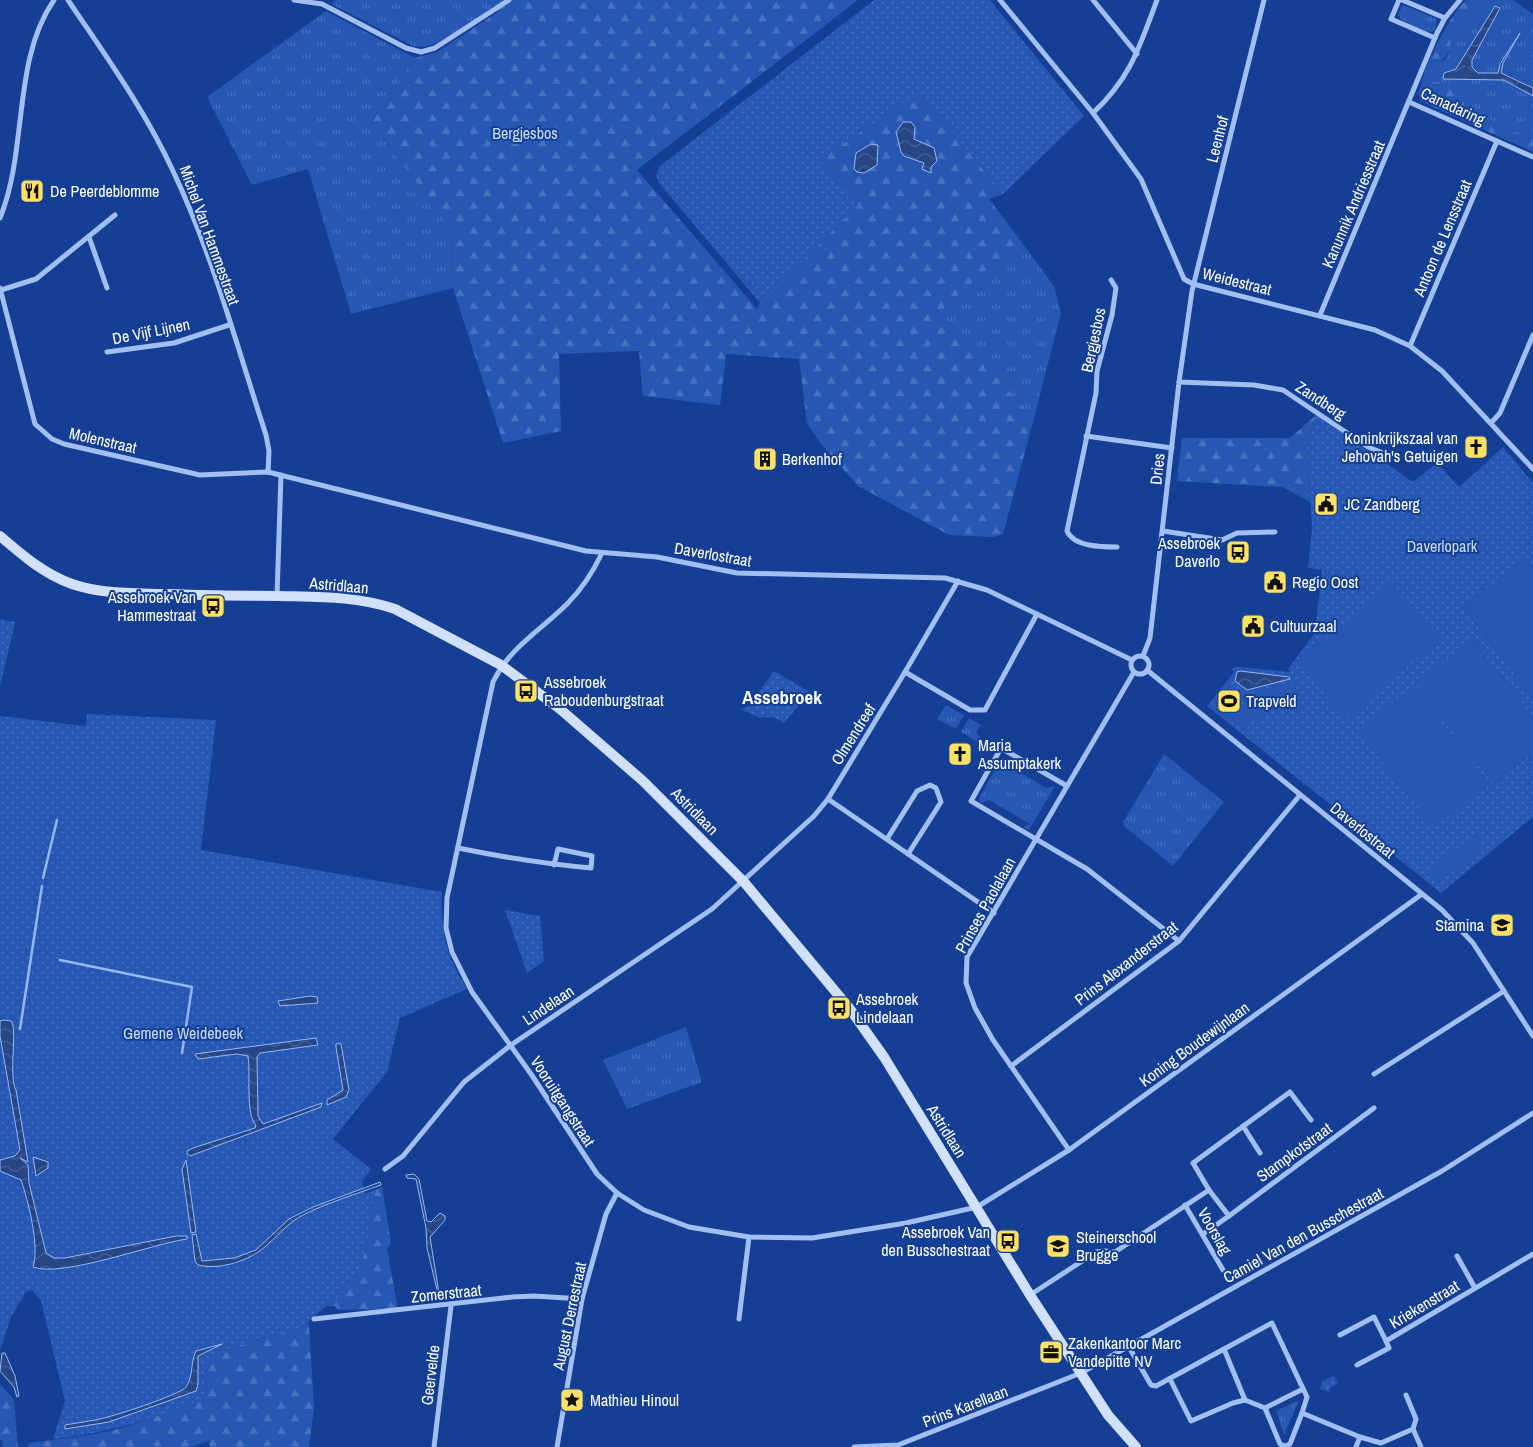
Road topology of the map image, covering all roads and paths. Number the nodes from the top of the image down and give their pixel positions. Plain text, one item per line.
1 (54, 0) edge
2 (68, 0) edge
3 (294, 0) edge
4 (509, 0) edge
5 (1000, 0) edge
6 (1093, 0) edge
7 (1157, 0) edge
8 (1264, 0) edge
9 (1400, 0) edge
10 (1460, 0) edge
11 (1445, 18) junction
12 (1435, 38) junction
13 (1136, 54) junction
14 (1409, 102) junction
15 (1093, 113) junction
16 (1497, 141) junction
17 (1533, 157) edge
18 (115, 215) dead end
19 (0, 218) edge
20 (88, 237) junction
21 (1111, 280) dead end
22 (1193, 284) junction
23 (106, 288) dead end
24 (1, 289) edge
25 (1320, 316) junction
26 (229, 325) junction
27 (1533, 335) edge
28 (1410, 346) junction
29 (107, 352) dead end
30 (1179, 382) junction
31 (1491, 423) junction
32 (1086, 436) junction
33 (1172, 448) junction
34 (1383, 453) dead end
35 (1533, 469) edge
36 (268, 472) junction
37 (281, 475) junction
38 (1163, 531) junction
39 (1275, 532) dead end
40 (0, 536) edge
41 (1117, 547) dead end
42 (602, 553) junction
43 (958, 581) junction
44 (277, 596) junction
45 (1037, 614) junction
46 (1143, 656) junction
47 (1132, 660) junction
48 (501, 666) junction
49 (1147, 670) junction
50 (905, 672) junction
51 (1134, 672) junction
52 (1067, 786) junction
53 (1300, 795) junction
54 (828, 799) junction
55 (887, 839) junction
56 (1036, 839) junction
57 (458, 848) junction
58 (908, 854) junction
59 (554, 865) junction
60 (744, 882) junction
61 (1422, 894) junction
62 (994, 913) junction
63 (1179, 941) junction
64 (1504, 991) junction
65 (1533, 1036) edge
66 (511, 1045) junction
67 (1011, 1066) junction
68 (1374, 1074) dead end
69 (1374, 1108) dead end
70 (1533, 1113) edge
71 (1311, 1120) dead end
72 (1243, 1126) junction
73 (1069, 1150) junction
74 (1260, 1153) dead end
75 (385, 1169) dead end
76 (1209, 1190) junction
77 (617, 1193) junction
78 (1185, 1205) junction
79 (977, 1207) junction
80 (1229, 1216) junction
81 (1202, 1234) junction
82 (749, 1237) junction
83 (1533, 1254) edge
84 (1457, 1256) dead end
85 (1223, 1270) tunnel mouth
86 (1230, 1282) tunnel mouth
87 (1234, 1288) junction
88 (1475, 1288) junction
89 (1030, 1295) junction
90 (582, 1299) junction
91 (451, 1306) junction
92 (314, 1319) dead end
93 (739, 1319) dead end
94 (1340, 1335) dead end
95 (1386, 1341) junction
96 (1128, 1347) junction
97 (1224, 1349) junction
98 (1357, 1365) dead end
99 (1081, 1373) junction
100 (1170, 1378) junction
101 (1303, 1390) junction
102 (1406, 1396) dead end
103 (1245, 1400) junction
104 (1264, 1408) junction
105 (1302, 1413) junction
106 (1414, 1429) junction
107 (1360, 1437) junction
108 (898, 1446) edge
109 (434, 1447) edge
110 (557, 1447) edge
111 (854, 1447) edge
112 (1136, 1447) edge
113 (1356, 1447) edge
114 (1420, 1447) edge

1 - 19 street
2 - 26 street, Michel Van Hammestraat
3 - 4 street
5 - 15 street, Weidestraat
6 - 13 street
7 - 13 street
8 - 22 street, Leenhof
9 - 11 street
9 - 12 street
10 - 11 street, Canadaring
11 - 12 street, Canadaring
12 - 14 street, Canadaring
13 - 15 street
14 - 16 street, Canadaring
14 - 25 street, Kanunnik Andriesstraat
15 - 22 street, Weidestraat
16 - 17 street, Canadaring
16 - 28 street, Antoon de Lensstraat
18 - 20 street
20 - 23 street
20 - 24 street
21 - 32 street, Bergjesbos
22 - 25 street, Weidestraat
22 - 30 street, Dries
24 - 36 street, Molenstraat
25 - 28 street, Weidestraat
26 - 29 street, De Vijf Lijnen
26 - 36 street, Michel Van Hammestraat
27 - 31 street
28 - 31 street, Weidestraat
30 - 33 street, Dries
30 - 34 street, Zandberg
31 - 35 street, Weidestraat
32 - 33 street
32 - 41 street, Bergjesbos
33 - 38 street, Dries
36 - 37 street, Molenstraat
37 - 42 street, Daverlostraat
37 - 44 street
38 - 39 street
38 - 46 street, Dries
40 - 44 main road, Astridlaan
42 - 43 street, Daverlostraat
42 - 48 street, Vooruitgangstraat
43 - 45 street, Daverlostraat
43 - 50 street, Olmendreef
44 - 48 main road, Astridlaan
45 - 47 street, Daverlostraat
45 - 50 street
46 - 47 street
46 - 49 street
47 - 51 street
48 - 57 street, Vooruitgangstraat
48 - 60 main road, Astridlaan
49 - 51 street
49 - 53 street, Daverlostraat
50 - 54 street, Olmendreef
51 - 52 street, Prinses Paolalaan
52 - 56 street, Prinses Paolalaan
52 - 56 street
53 - 61 street, Daverlostraat
53 - 63 street, Prins Alexanderstraat
54 - 55 street
54 - 60 street, Olmendreef
55 - 58 street
55 - 58 street
56 - 62 street, Prinses Paolalaan
56 - 63 street
57 - 59 street
57 - 66 street, Vooruitgangstraat
58 - 62 street
59 - 59 street
60 - 66 street, Lindelaan
60 - 79 main road, Astridlaan
61 - 64 street, Daverlostraat
61 - 73 street, Koning Boudewijnlaan
62 - 67 street, Prinses Paolalaan
63 - 67 street, Prins Alexanderstraat
64 - 65 street, Daverlostraat
64 - 68 street
66 - 75 street, Lindelaan
66 - 77 street, Vooruitgangstraat
67 - 73 street, Prinses Paolalaan
69 - 80 street, Stampkotstraat
70 - 87 street, Camiel Van den Busschestraat
71 - 72 street
72 - 74 street
72 - 76 street
73 - 79 street, Koning Boudewijnlaan
76 - 78 street
76 - 80 street
77 - 82 street, Vooruitgangstraat
77 - 90 street, August Derrestraat
78 - 81 street, Voorslag
78 - 89 street
79 - 82 street, Vooruitgangstraat
79 - 89 main road, Astridlaan
80 - 81 street, Stampkotstraat
81 - 85 street, Voorslag
82 - 93 street
83 - 88 street, Kriekenstraat
84 - 88 street, Kriekenstraat
86 - 87 street
87 - 96 street, Camiel Van den Busschestraat
88 - 95 street, Kriekenstraat
89 - 99 main road, Astridlaan
90 - 91 street, Zomerstraat
90 - 110 street, August Derrestraat
91 - 92 street, Zomerstraat
91 - 109 street, Geervelde
94 - 95 street, Kriekenstraat
95 - 98 street, Kriekenstraat
96 - 99 street, Camiel Van den Busschestraat
96 - 100 street
97 - 100 street
97 - 101 street
97 - 103 street
99 - 108 street, Prins Karellaan
99 - 112 main road, Astridlaan
100 - 103 street
101 - 104 street
101 - 105 street
102 - 106 street
103 - 104 street
104 - 105 street
105 - 107 street
106 - 107 street
106 - 114 street
107 - 113 street
108 - 111 street, Prins Karellaan

